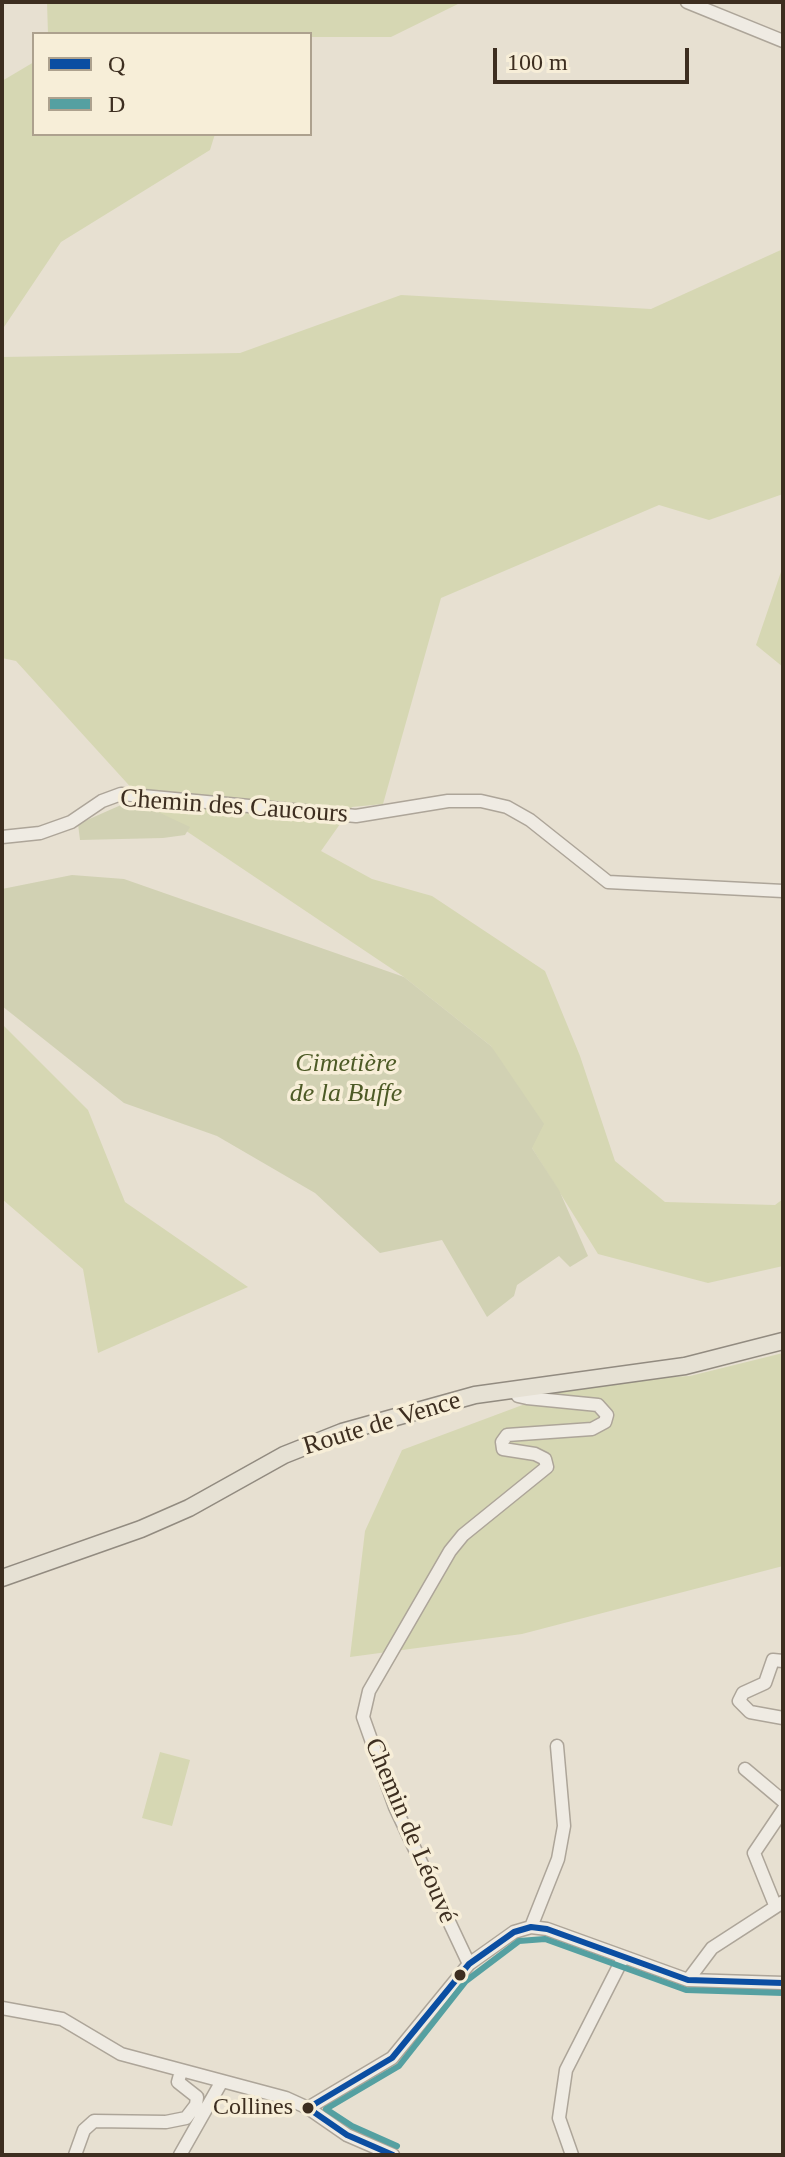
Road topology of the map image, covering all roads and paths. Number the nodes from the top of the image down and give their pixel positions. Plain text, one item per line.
1 (687, 2) edge
2 (783, 41) edge
3 (2, 837) edge
4 (783, 891) edge
5 (783, 1341) edge
6 (513, 1389) junction
7 (2, 1578) edge
8 (783, 1661) edge
9 (783, 1718) edge
10 (557, 1746) dead end
11 (745, 1769) dead end
12 (783, 1801) edge
13 (783, 1810) edge
14 (779, 1904) edge
15 (531, 1927) junction
16 (623, 1958) junction
17 (469, 1964) junction
18 (688, 1980) junction
19 (783, 1983) edge
20 (2, 2008) edge
21 (181, 2071) junction
22 (222, 2081) junction
23 (308, 2108) junction
24 (75, 2155) edge
25 (180, 2155) edge
26 (393, 2155) edge
27 (572, 2155) edge

1 - 2 street
3 - 4 street, Chemin des Caucours
5 - 6 main road, Route de Vence
6 - 7 main road, Route de Vence
6 - 17 street, Chemin de Léouvé
8 - 9 street
10 - 15 street
11 - 12 street
13 - 14 street
14 - 18 street
15 - 16 street
15 - 17 street
16 - 18 street
16 - 27 street
17 - 23 street
18 - 19 street
20 - 21 street
21 - 22 street
21 - 24 street
22 - 23 street
22 - 25 street
23 - 26 street

